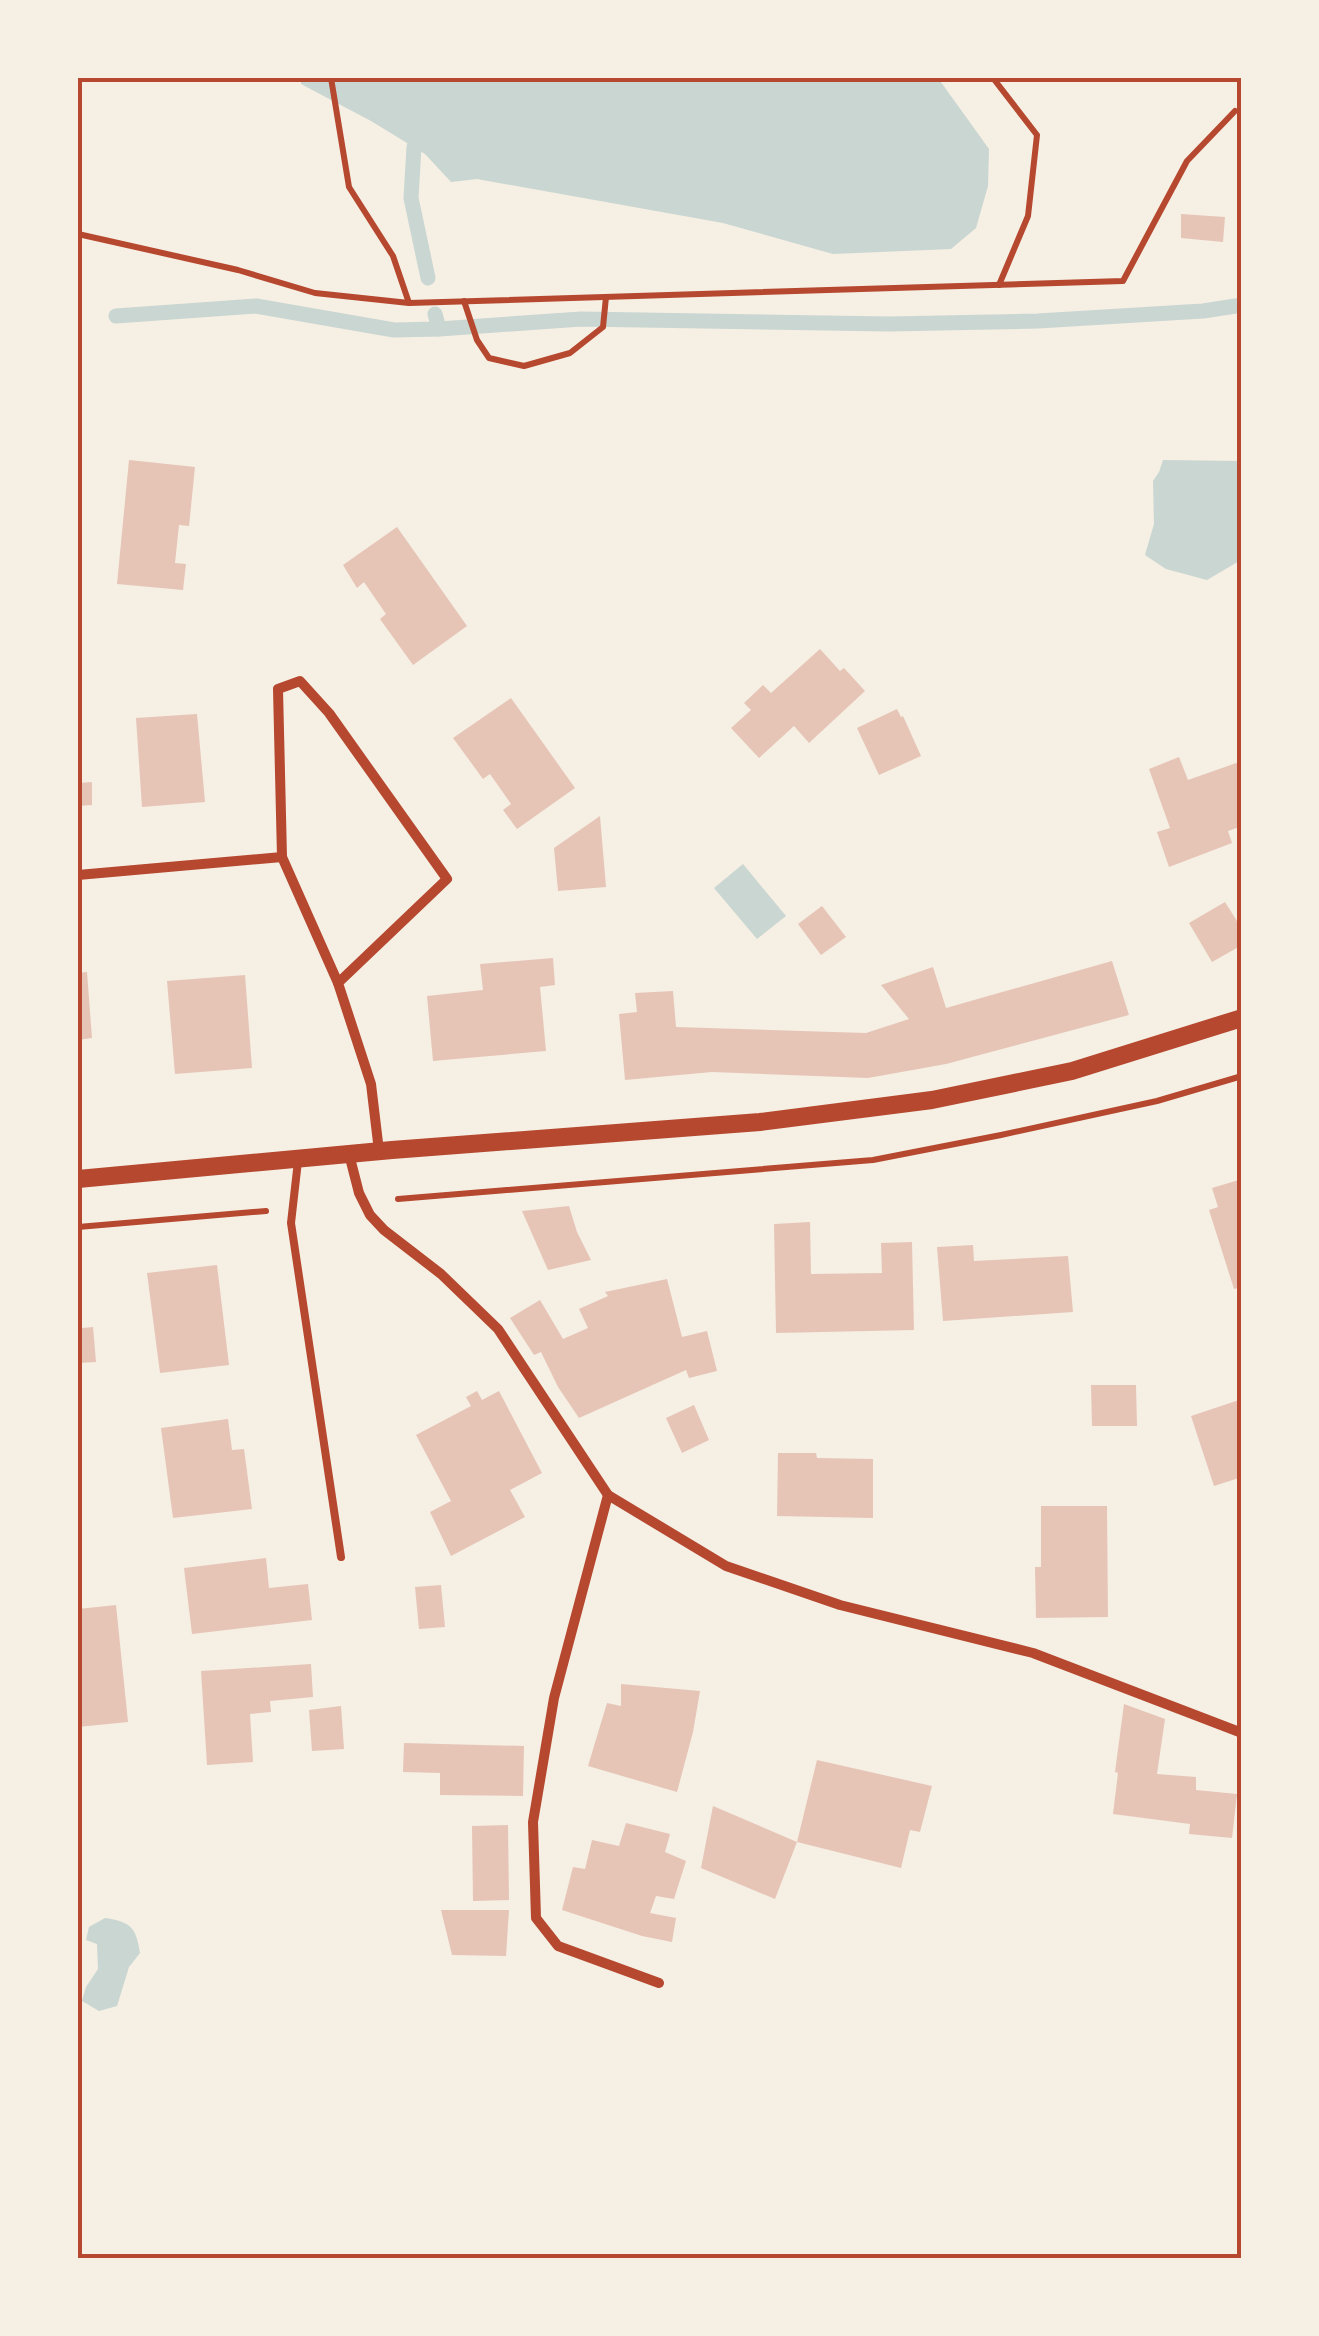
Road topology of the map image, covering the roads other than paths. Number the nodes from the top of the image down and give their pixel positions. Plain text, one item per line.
1 (282, 856) junction
2 (78, 875) edge
3 (338, 983) junction
4 (1242, 1018) edge
5 (379, 1151) junction
6 (349, 1154) junction
7 (298, 1159) junction
8 (78, 1179) edge
9 (608, 1495) junction
10 (342, 1557) dead end
11 (1242, 1733) edge
12 (659, 1983) dead end

1 - 2 street
1 - 3 street
1 - 3 street
3 - 5 street
4 - 5 street
5 - 6 street
6 - 7 street
6 - 9 street
7 - 8 street
7 - 10 lane
9 - 11 street
9 - 12 street

